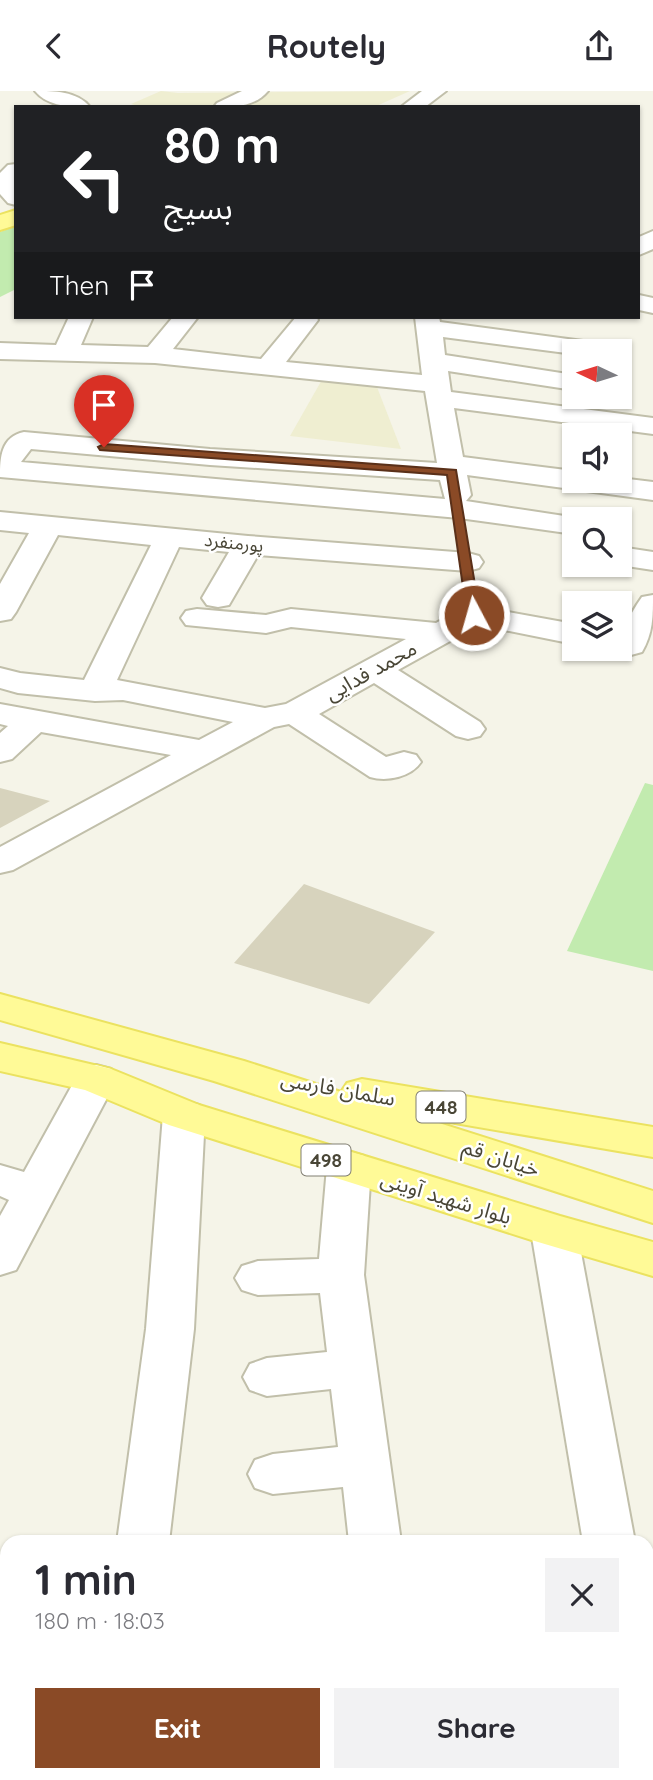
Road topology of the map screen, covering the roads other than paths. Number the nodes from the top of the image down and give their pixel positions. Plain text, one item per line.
1 (45, 91) edge
2 (258, 91) edge
3 (436, 91) edge
4 (76, 105) edge
5 (229, 105) edge
6 (408, 105) edge
7 (80, 319) edge
8 (184, 319) edge
9 (493, 319) edge
10 (306, 320) dead end
11 (428, 322) edge
12 (3, 345) edge
13 (66, 351) junction
14 (155, 355) junction
15 (267, 368) junction
16 (562, 381) edge
17 (438, 391) junction
18 (653, 426) edge
19 (562, 432) edge
20 (632, 444) edge
21 (653, 447) edge
22 (452, 468) junction
23 (1, 469) edge
24 (562, 479) edge
25 (632, 488) edge
26 (653, 491) edge
27 (0, 521) edge
28 (48, 526) junction
29 (562, 526) edge
30 (632, 533) edge
31 (170, 535) junction
32 (463, 535) junction
33 (653, 536) edge
34 (248, 545) junction
35 (562, 547) edge
36 (632, 558) edge
37 (653, 561) edge
38 (653, 604) edge
39 (0, 611) edge
40 (474, 615) junction
41 (562, 632) edge
42 (440, 633) junction
43 (635, 645) edge
44 (375, 669) junction
45 (0, 678) edge
46 (95, 691) junction
47 (0, 714) edge
48 (280, 716) junction
49 (33, 721) junction
50 (468, 729) dead end
51 (204, 751) junction
52 (0, 752) edge
53 (404, 762) dead end
54 (0, 862) edge
55 (0, 1007) edge
56 (0, 1057) edge
57 (229, 1071) junction
58 (96, 1079) junction
59 (184, 1115) junction
60 (653, 1142) edge
61 (349, 1167) junction
62 (17, 1186) edge
63 (653, 1207) edge
64 (554, 1231) junction
65 (0, 1258) edge
66 (653, 1259) edge
67 (341, 1275) junction
68 (258, 1278) dead end
69 (352, 1368) junction
70 (267, 1377) dead end
71 (364, 1465) junction
72 (273, 1474) dead end
73 (144, 1535) edge
74 (374, 1535) edge
75 (608, 1535) edge

1 - 4 street
2 - 5 street
3 - 6 street
7 - 13 street
8 - 14 street
9 - 11 street
10 - 15 street
11 - 17 street
12 - 13 street
13 - 14 street
14 - 15 street
15 - 17 street
16 - 17 street
17 - 18 street
17 - 19 street
17 - 22 street
20 - 21 street
22 - 23 street
22 - 24 street
22 - 32 street
23 - 32 street
25 - 26 street
27 - 28 street, پورمنفرد
28 - 31 street, پورمنفرد
28 - 39 street
29 - 32 street
30 - 33 street
31 - 34 street, پورمنفرد
31 - 46 street
32 - 34 street, پورمنفرد
32 - 35 street
32 - 40 street
34 - 42 street
36 - 37 street
38 - 43 street
40 - 41 street
40 - 42 street, محمد فدایی
42 - 44 street, محمد فدایی
44 - 48 street, محمد فدایی
44 - 50 street
45 - 46 street
46 - 48 street
47 - 49 street
48 - 51 street, محمد فدایی
48 - 53 street
49 - 51 street
49 - 52 street
51 - 54 street, محمد فدایی
55 - 57 main road
56 - 58 main road, بلوار شهید آوینی / 498
57 - 60 main road, سلمان فارسی / 448
57 - 63 main road, خیابان قم
58 - 59 main road, بلوار شهید آوینی / 498
58 - 62 street
59 - 61 main road, بلوار شهید آوینی / 498
59 - 73 street
61 - 64 main road, بلوار شهید آوینی / 498
61 - 67 street
62 - 65 street
64 - 66 main road, بلوار شهید آوینی / 498
64 - 75 street
67 - 68 street
67 - 69 street
69 - 70 street
69 - 71 street
71 - 72 street
71 - 74 street

